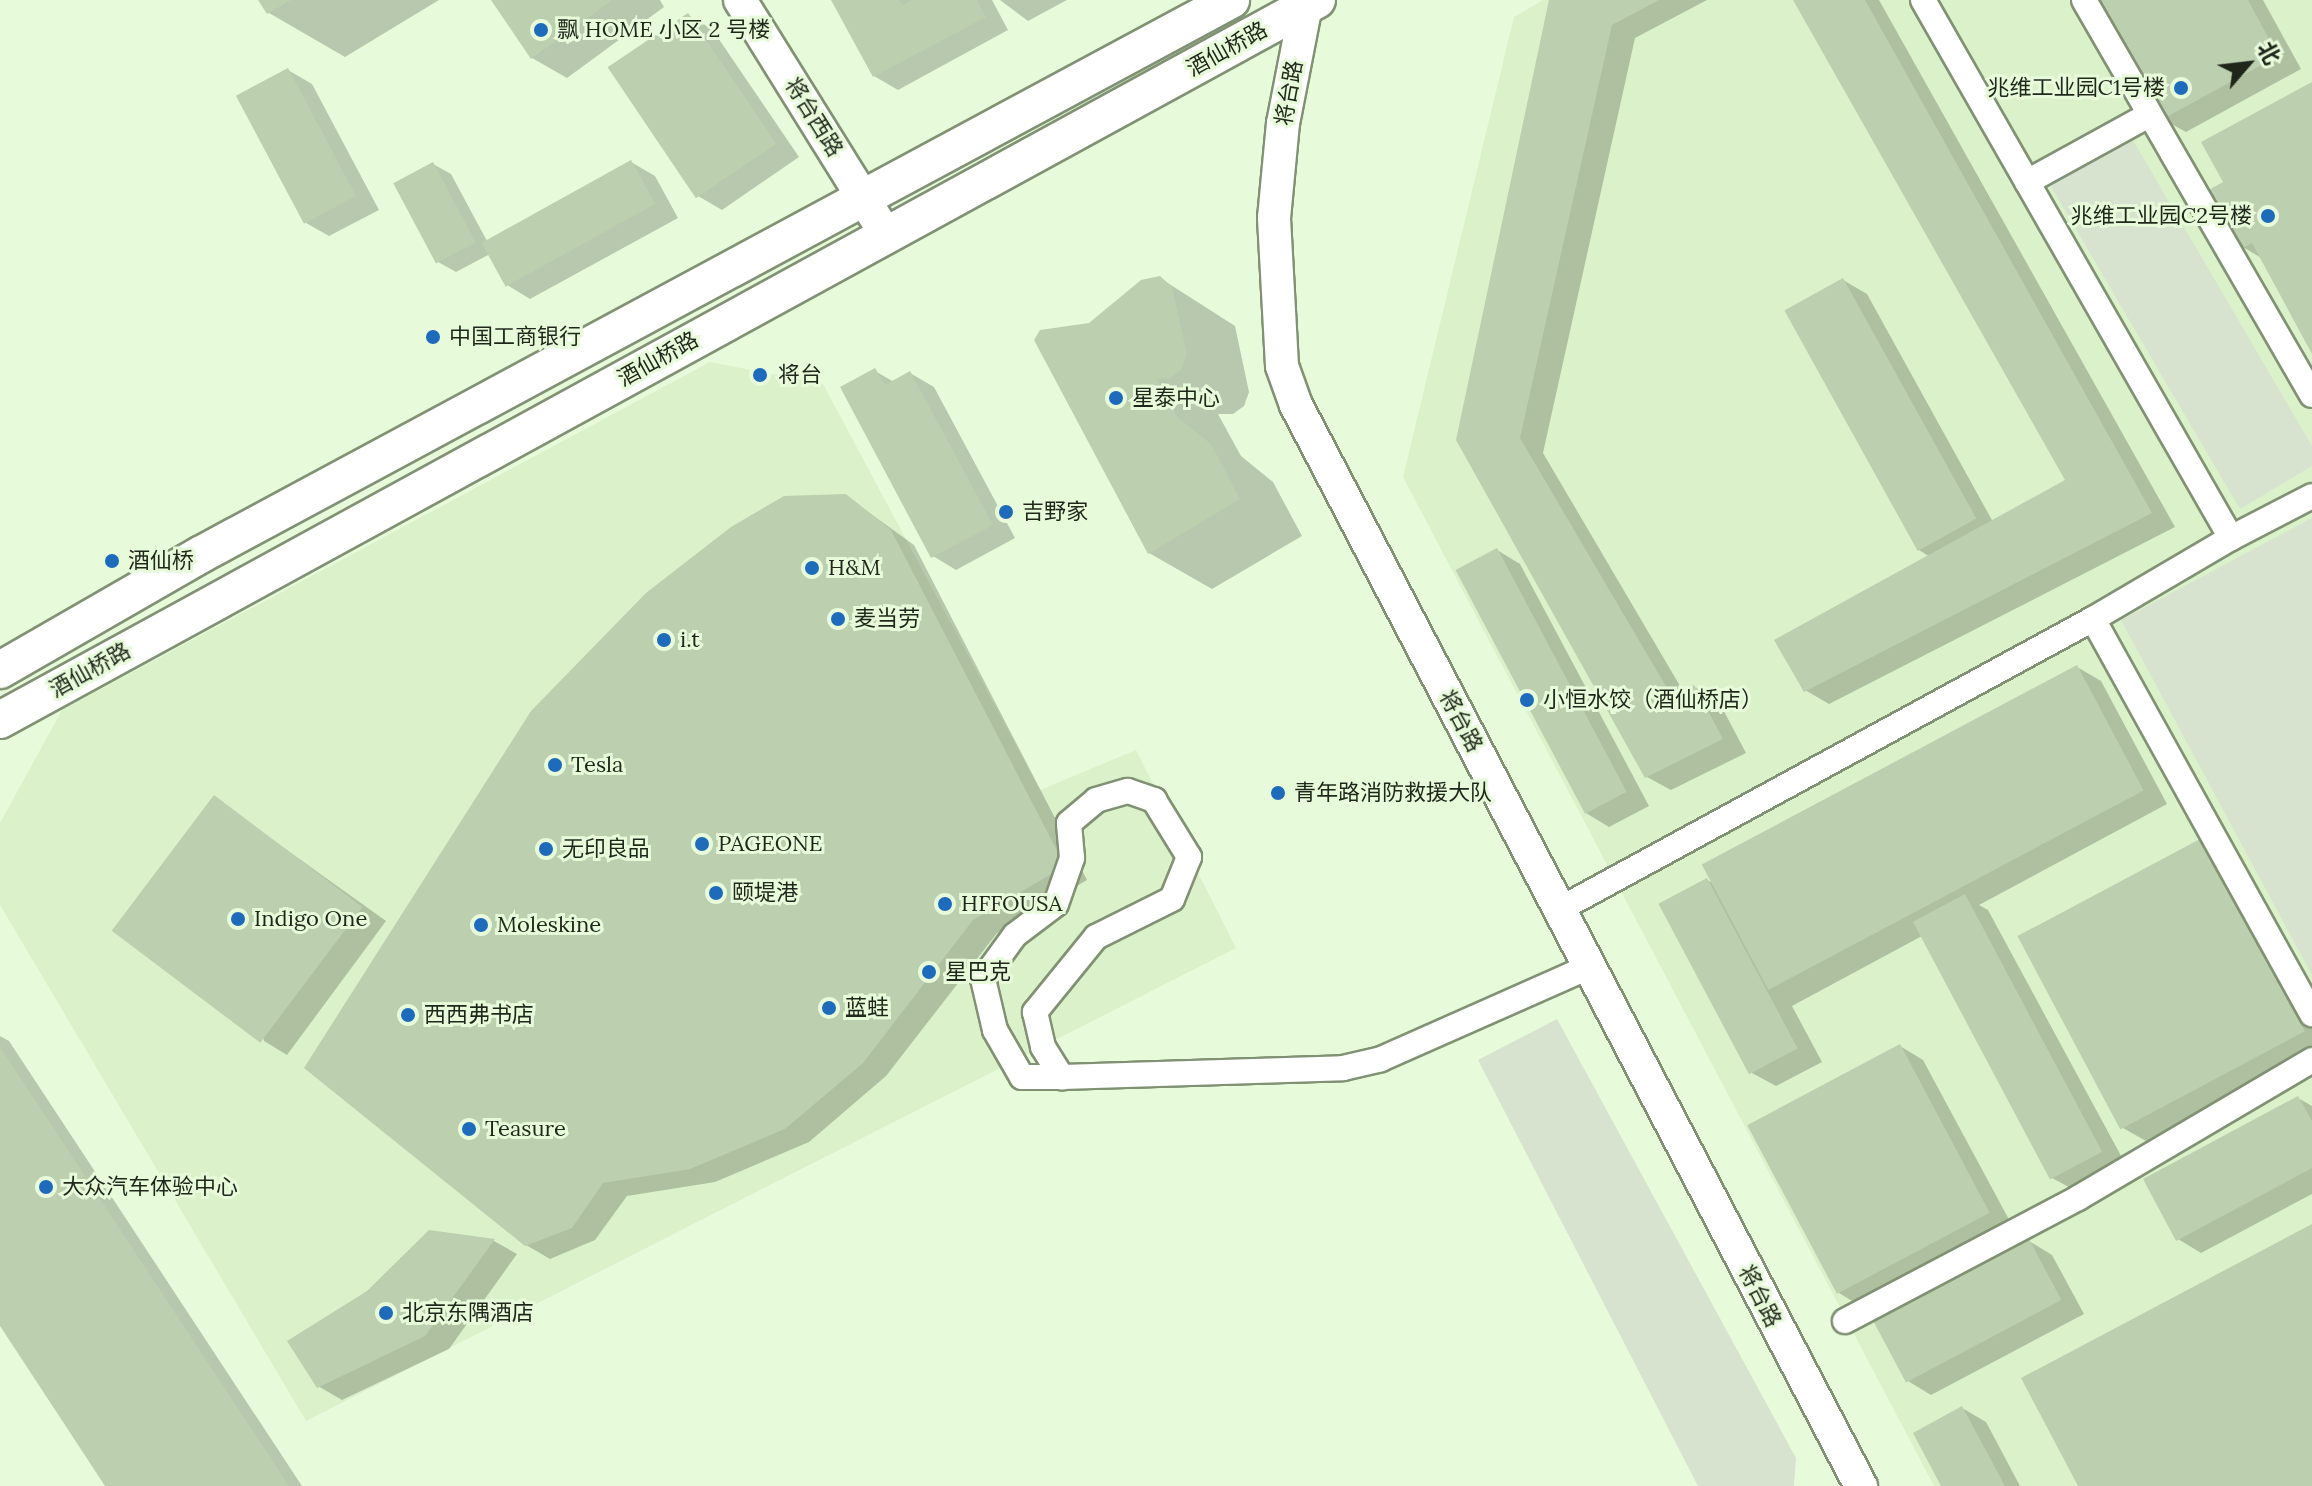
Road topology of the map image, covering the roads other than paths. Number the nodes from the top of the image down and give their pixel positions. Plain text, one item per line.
1 (740, 0) edge
2 (1231, 0) edge
3 (1923, 0) edge
4 (2084, 0) edge
5 (1309, 2) edge
6 (2147, 116) junction
7 (2027, 182) junction
8 (865, 198) junction
9 (886, 235) junction
10 (2312, 395) edge
11 (2312, 496) edge
12 (2231, 538) junction
13 (2093, 619) junction
14 (0, 670) edge
15 (0, 720) edge
16 (1560, 909) junction
17 (1591, 966) junction
18 (2312, 1014) edge
19 (2312, 1060) edge
20 (1062, 1077) junction
21 (1845, 1321) dead end
22 (1861, 1486) edge

1 - 8 main road, 将台西路
2 - 8 main road, 酒仙桥路
3 - 7 street
4 - 6 street
5 - 9 main road, 酒仙桥路
5 - 16 main road, 将台路
6 - 7 street
6 - 10 street
7 - 12 street
8 - 9 main road, 将台西路
8 - 14 main road, 酒仙桥路
9 - 15 main road, 酒仙桥路
11 - 12 street
12 - 13 street
13 - 16 street
13 - 18 street
16 - 17 main road, 将台路
17 - 20 street
17 - 22 main road, 将台路
19 - 21 street
20 - 20 street

